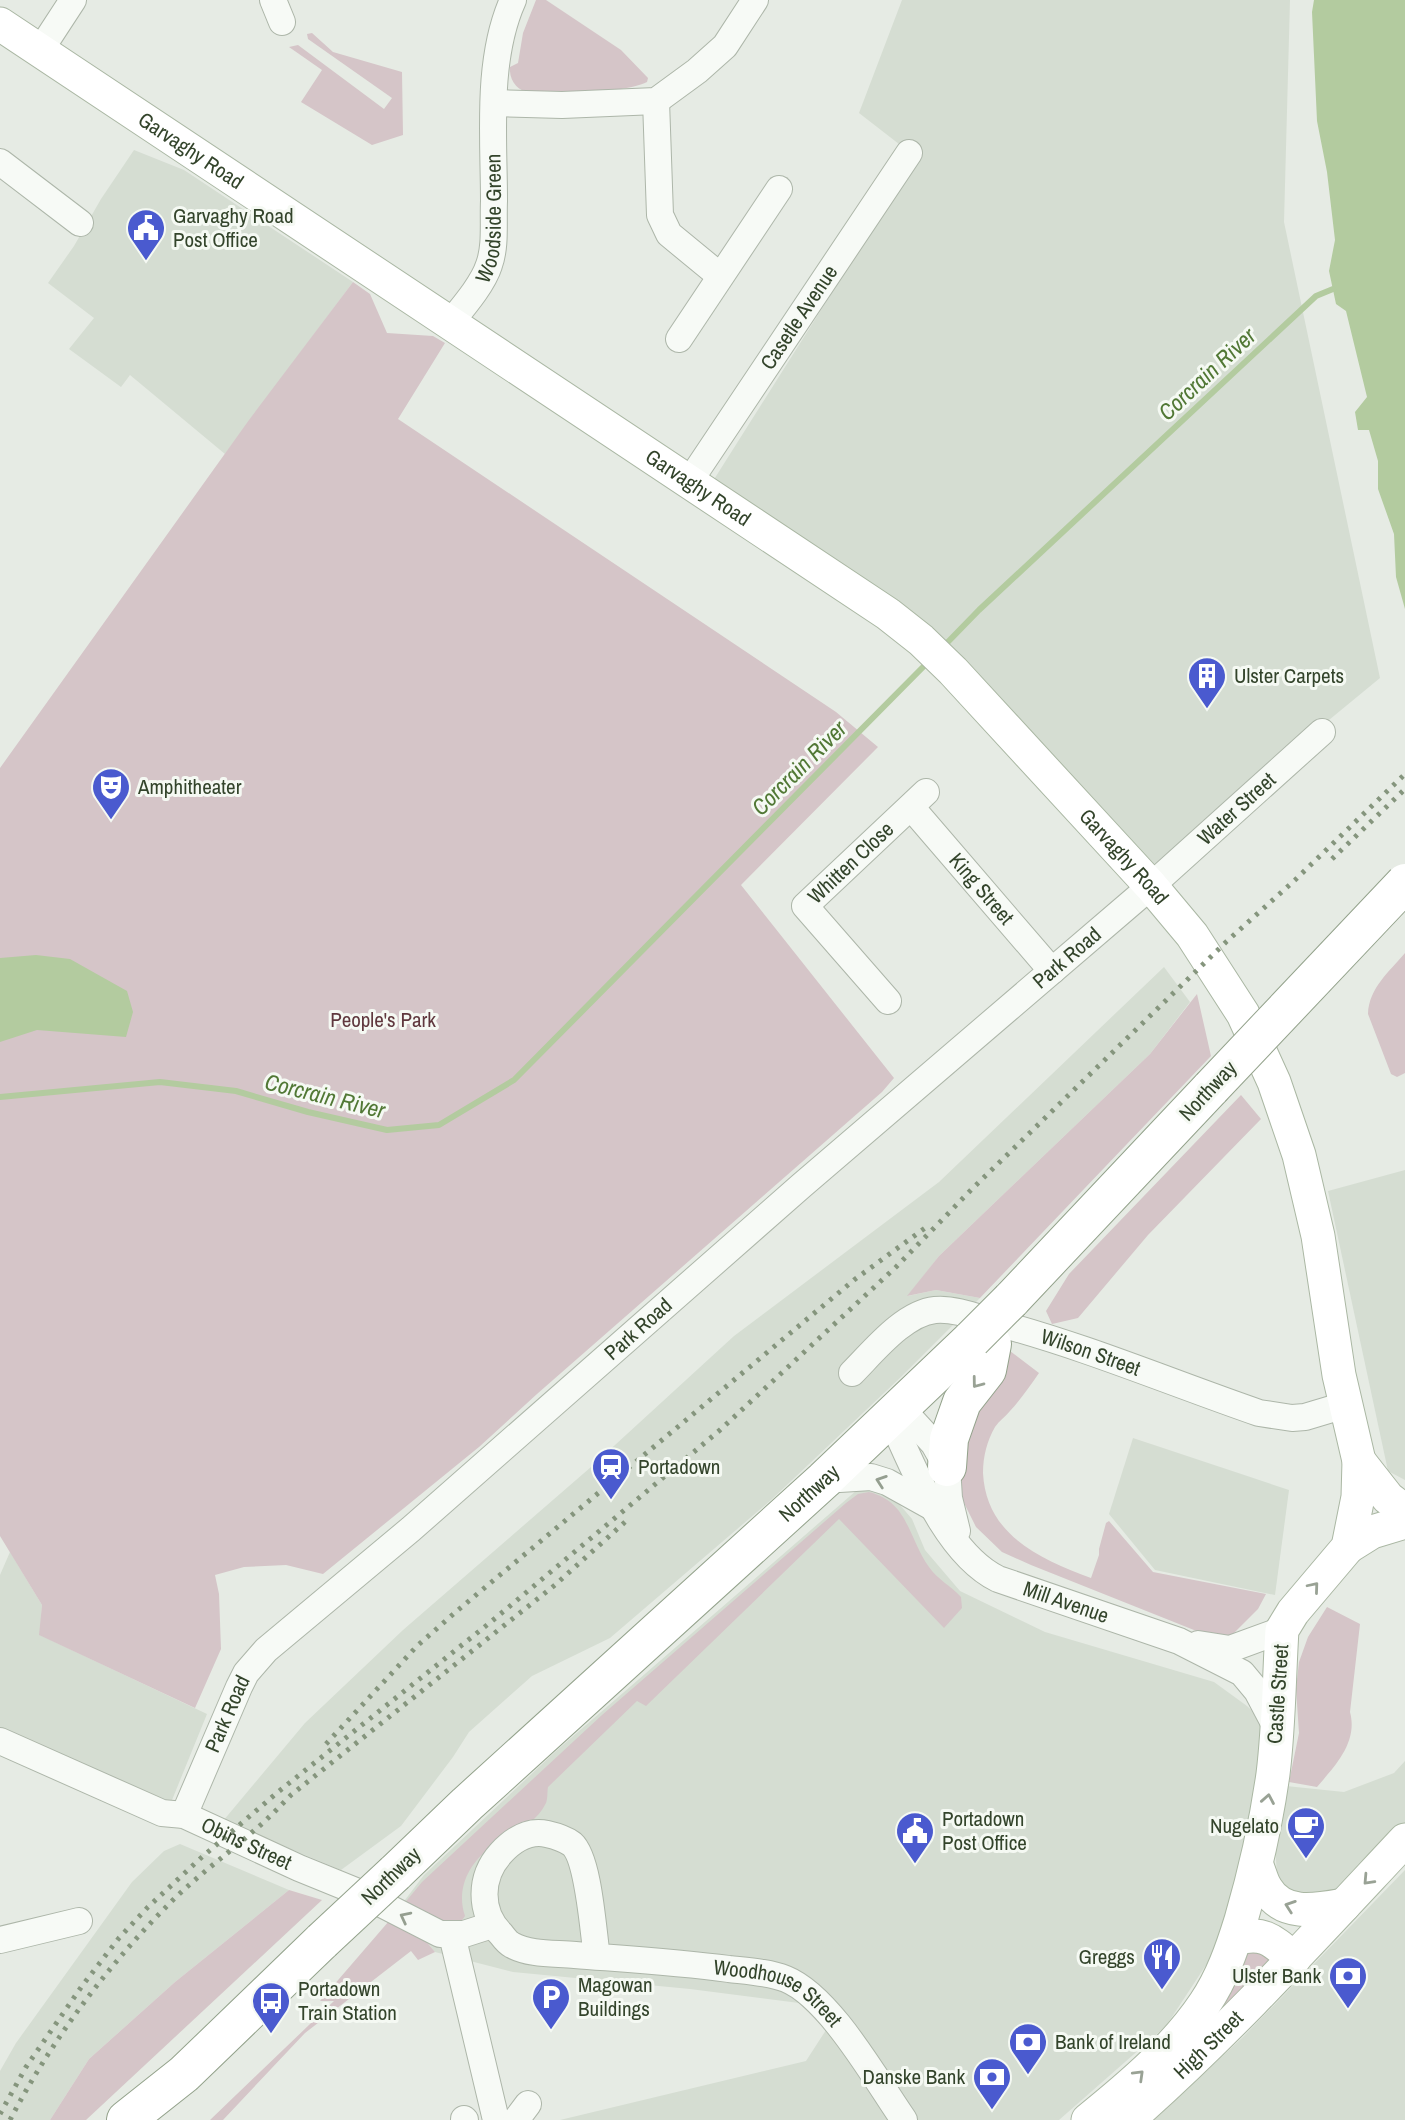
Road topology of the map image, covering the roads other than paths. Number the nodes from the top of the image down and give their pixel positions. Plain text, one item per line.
1 (73, 0) edge
2 (513, 0) edge
3 (755, 0) edge
4 (1, 25) edge
5 (41, 49) junction
6 (656, 101) junction
7 (494, 103) junction
8 (909, 153) dead end
9 (0, 162) edge
10 (779, 189) dead end
11 (80, 223) dead end
12 (720, 276) junction
13 (450, 323) junction
14 (679, 339) dead end
15 (689, 482) junction
16 (1322, 733) dead end
17 (919, 799) joint
18 (1405, 883) edge
19 (1151, 886) junction
20 (1052, 971) junction
21 (888, 1001) dead end
22 (1273, 1083) joint
23 (994, 1324) junction
24 (852, 1373) dead end
25 (1345, 1405) junction
26 (895, 1412) junction
27 (1359, 1461) junction
28 (947, 1467) junction
29 (824, 1480) junction
30 (932, 1507) junction
31 (1405, 1511) edge
32 (1405, 1522) edge
33 (1348, 1547) junction
34 (963, 1549) junction
35 (1268, 1635) junction
36 (1179, 1641) junction
37 (1276, 1727) junction
38 (0, 1741) edge
39 (184, 1815) junction
40 (1405, 1840) edge
41 (1257, 1866) junction
42 (1344, 1905) junction
43 (79, 1921) dead end
44 (492, 1925) junction
45 (452, 1935) junction
46 (1236, 1939) junction
47 (0, 1940) edge
48 (597, 1957) junction
49 (1294, 1959) junction
50 (167, 2102) edge
51 (126, 2120) edge
52 (496, 2120) edge
53 (904, 2120) edge
54 (1088, 2120) edge
55 (1128, 2120) edge

1 - 5 street
2 - 7 street, Woodside Green
3 - 6 street
4 - 5 main road, Garvaghy Road
5 - 13 main road, Garvaghy Road
6 - 7 street
6 - 12 street
7 - 13 street, Woodside Green
8 - 15 street, Casetle Avenue
9 - 11 street
10 - 12 street
12 - 14 street
13 - 15 main road, Garvaghy Road
15 - 19 main road, Garvaghy Road
16 - 19 street, Water Street
17 - 20 street, King Street
17 - 21 street, Whitten Close
18 - 23 highway, Northway, bridge
19 - 20 street, Park Road
19 - 22 main road, Garvaghy Road
20 - 39 street, Park Road
22 - 25 main road, Castle Street
23 - 26 highway, Northway
23 -> 28 highway
24 - 25 street, Wilson Street
25 - 27 main road, Castle Street
26 - 28 street, Mill Avenue
26 - 29 highway, Northway
26 - 30 street, Mill Avenue
27 - 31 main road, Castle Street
27 - 33 main road, Castle Street
28 - 34 street, Mill Avenue
30 -> 29 street
29 - 50 highway, Northway, bridge
30 - 34 street, Mill Avenue
32 - 33 main road
35 -> 33 main road, Castle Street
34 - 36 street, Mill Avenue
35 - 36 street, Mill Avenue
35 - 37 main road, Castle Street
36 - 37 street, Mill Avenue
41 -> 37 main road, Castle Street
38 - 39 street, Obins Street
45 -> 39 street, Obins Street
40 -> 42 main road, High Street
42 -> 41 main road
41 - 46 main road, High Street
42 - 49 main road, High Street
43 - 47 street
44 - 45 street
44 - 48 street, Woodhouse Street
44 - 48 street
45 - 52 street
46 - 49 main road
54 -> 46 main road, High Street
48 - 53 street, Woodhouse Street
49 - 55 main road, High Street
50 - 51 highway, Northway

